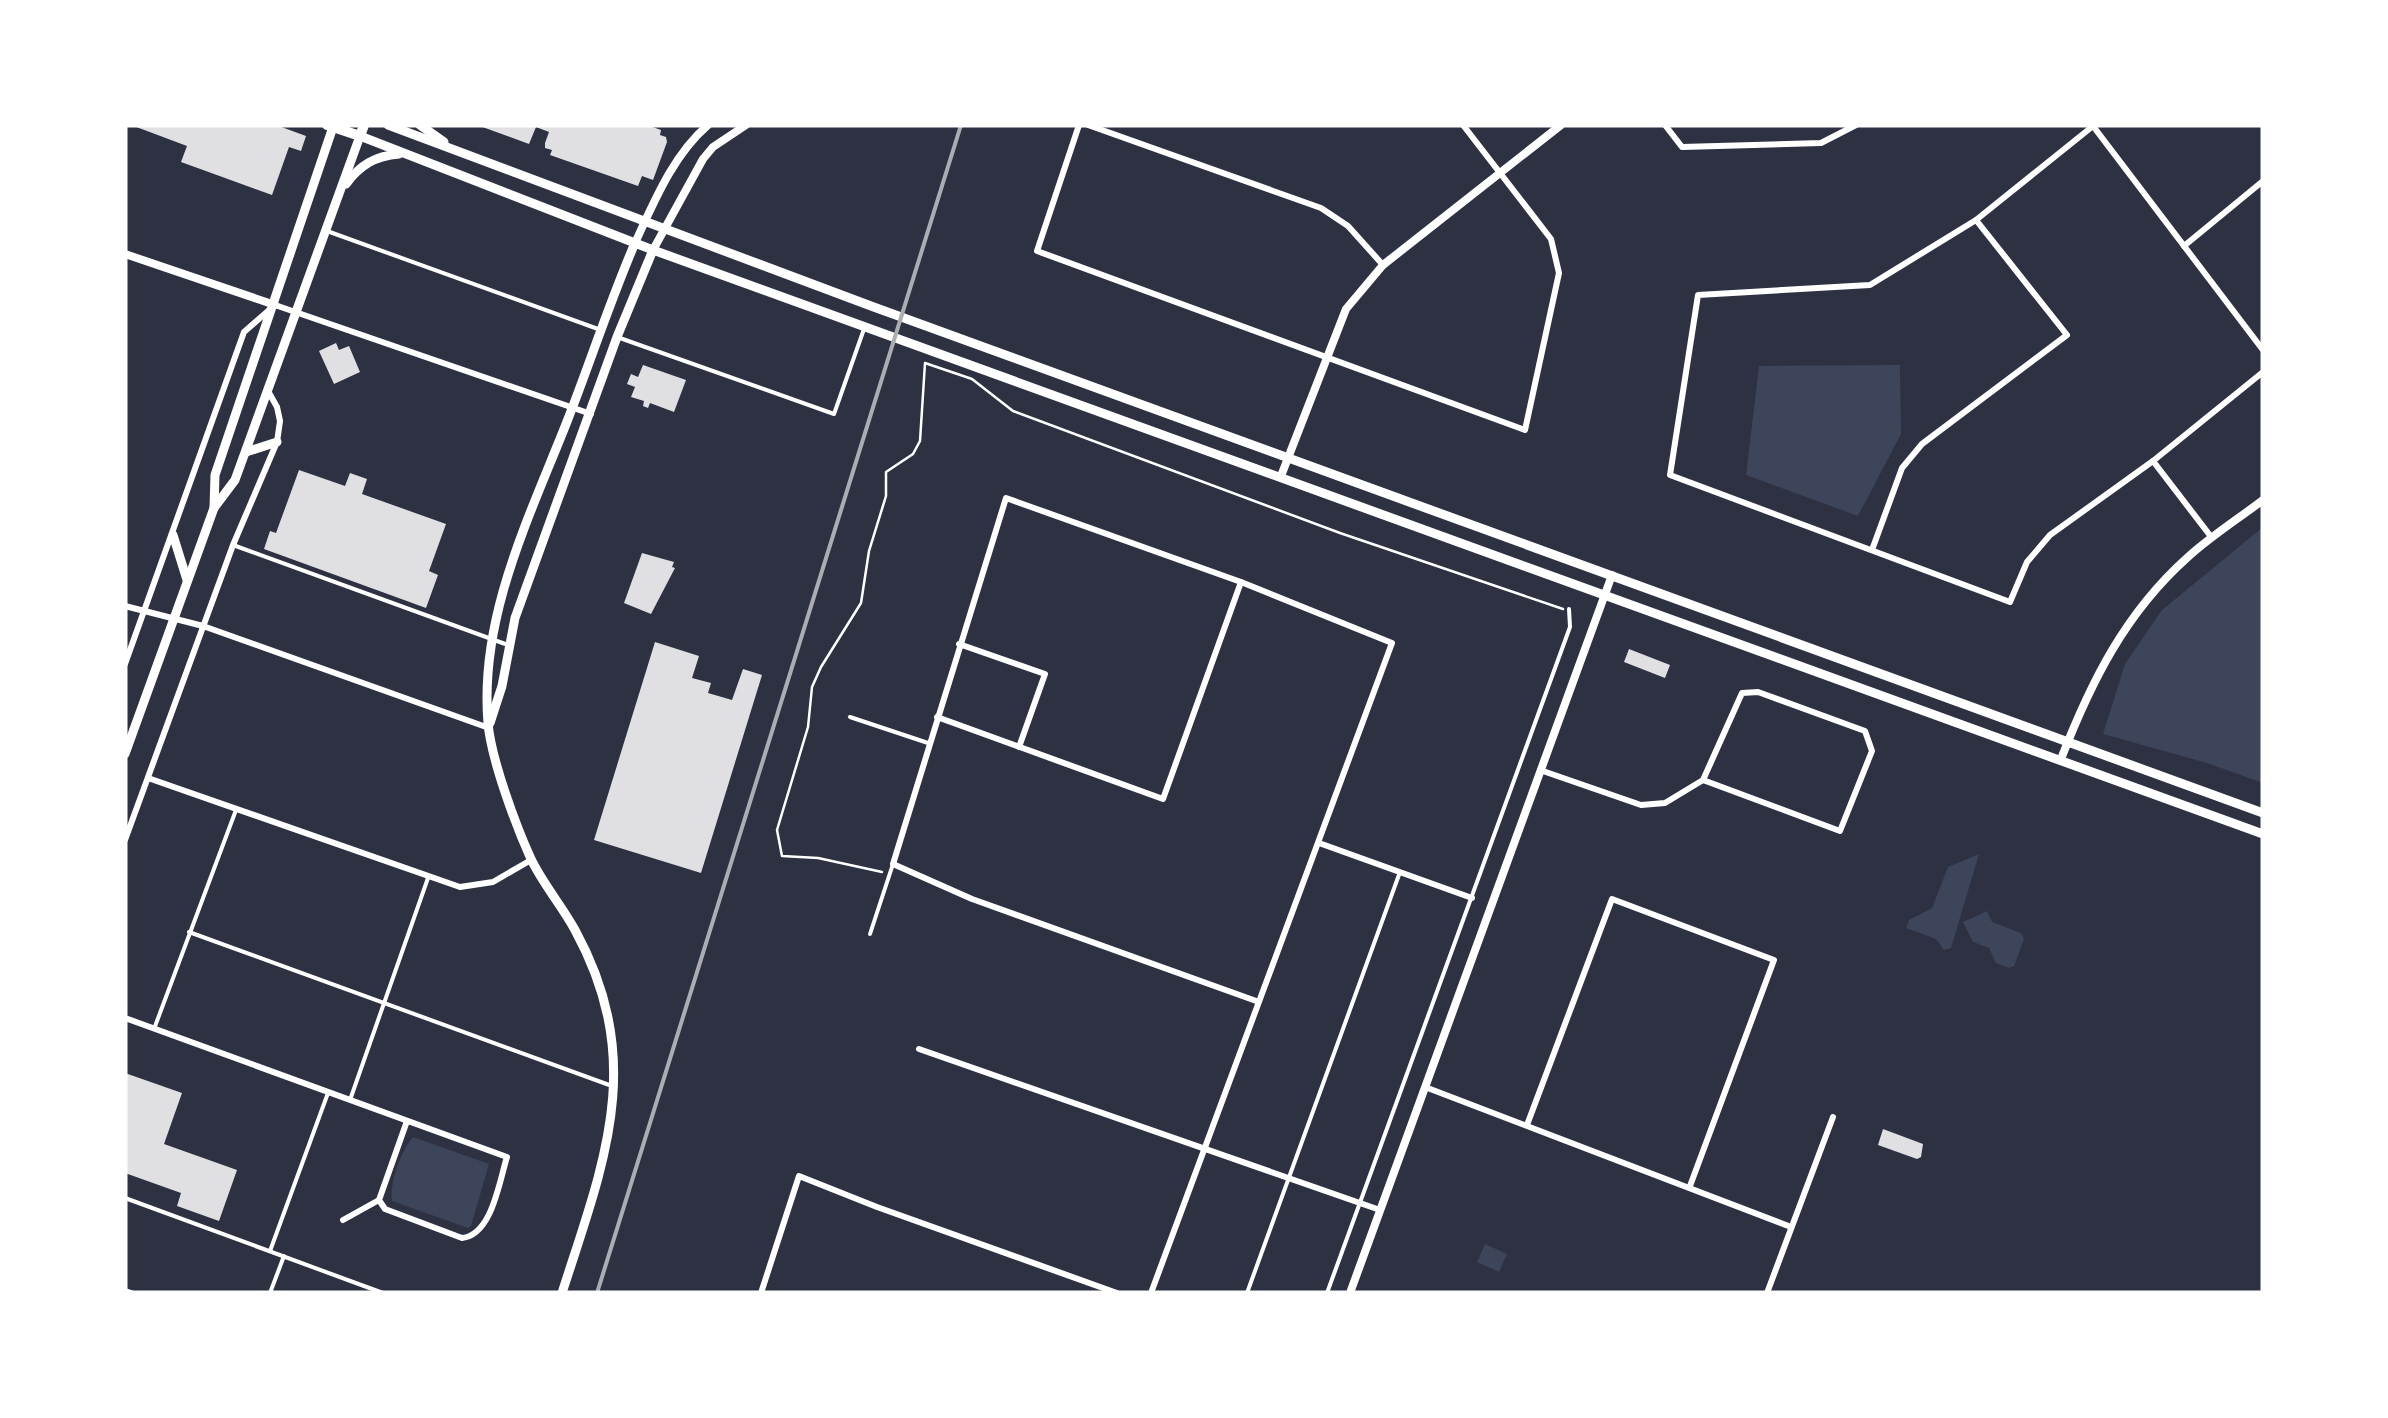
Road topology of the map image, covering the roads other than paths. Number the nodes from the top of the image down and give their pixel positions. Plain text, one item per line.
1 (388, 125) edge
2 (420, 125) edge
3 (708, 125) edge
4 (746, 125) edge
5 (1079, 125) edge
6 (1088, 125) edge
7 (1463, 125) edge
8 (1561, 125) edge
9 (1665, 125) edge
10 (1856, 125) edge
11 (331, 126) edge
12 (2093, 126) edge
13 (362, 131) edge
14 (459, 152) junction
15 (405, 154) junction
16 (1498, 173) junction
17 (2263, 181) edge
18 (339, 195) junction
19 (646, 220) junction
20 (1976, 220) junction
21 (664, 227) junction
22 (327, 231) junction
23 (635, 242) junction
24 (2184, 246) junction
25 (654, 250) junction
26 (125, 254) edge
27 (1383, 265) junction
28 (275, 305) junction
29 (871, 306) junction
30 (299, 312) junction
31 (864, 327) junction
32 (598, 329) junction
33 (617, 337) junction
34 (2263, 350) edge
35 (1327, 356) junction
36 (2263, 372) edge
37 (267, 390) junction
38 (572, 408) junction
39 (591, 414) junction
40 (277, 442) junction
41 (246, 452) junction
42 (1288, 458) junction
43 (2153, 461) junction
44 (1280, 476) junction
45 (2263, 500) edge
46 (214, 508) junction
47 (173, 535) junction
48 (2212, 538) junction
49 (233, 545) junction
50 (1872, 550) junction
51 (1612, 575) junction
52 (187, 582) junction
53 (1241, 582) junction
54 (1604, 596) junction
55 (125, 606) edge
56 (1569, 609) road end
57 (144, 613) junction
58 (173, 620) junction
59 (202, 626) junction
60 (492, 639) junction
61 (960, 644) junction
62 (508, 645) junction
63 (125, 664) edge
64 (850, 717) dead end
65 (937, 717) junction
66 (488, 728) junction
67 (928, 742) junction
68 (2068, 742) junction
69 (1018, 747) junction
70 (125, 754) edge
71 (2061, 759) junction
72 (1540, 770) junction
73 (148, 778) junction
74 (1702, 780) junction
75 (236, 810) junction
76 (2263, 813) edge
77 (2263, 834) edge
78 (125, 840) edge
79 (1319, 843) junction
80 (532, 860) junction
81 (893, 864) junction
82 (1400, 872) junction
83 (428, 878) junction
84 (1472, 898) junction
85 (189, 932) junction
86 (870, 934) dead end
87 (1259, 1002) junction
88 (384, 1005) junction
89 (125, 1018) edge
90 (154, 1029) junction
91 (919, 1049) dead end
92 (616, 1087) junction
93 (1425, 1087) junction
94 (328, 1093) junction
95 (350, 1100) junction
96 (1833, 1117) dead end
97 (407, 1122) junction
98 (1526, 1125) junction
99 (1206, 1150) junction
100 (1288, 1178) junction
101 (1690, 1186) junction
102 (125, 1198) edge
103 (379, 1200) junction
104 (1360, 1203) junction
105 (1380, 1210) junction
106 (343, 1220) dead end
107 (1791, 1226) junction
108 (270, 1251) junction
109 (284, 1256) junction
110 (270, 1293) edge
111 (382, 1293) edge
112 (562, 1293) edge
113 (762, 1293) edge
114 (1118, 1293) edge
115 (1151, 1293) edge
116 (1247, 1293) edge
117 (1326, 1293) edge
118 (1350, 1293) edge
119 (1768, 1293) edge

1 - 14 main road
2 - 14 main road
3 - 19 street
4 - 21 street
5 - 35 street
6 - 27 street
7 - 16 street
8 - 16 street
9 - 10 street
11 - 13 main road
11 - 28 main road
12 - 20 street
12 - 24 street
13 - 15 main road
13 - 18 main road
14 - 19 main road
15 - 18 main road
15 - 23 main road
16 - 27 street
16 - 35 street
17 - 24 street
18 - 22 main road
19 - 21 main road
19 - 23 street
20 - 50 street
20 - 50 street
21 - 25 street
21 - 29 main road
22 - 30 main road
22 - 32 lane
23 - 25 main road
23 - 32 main road
24 - 34 street
25 - 31 main road
25 - 33 main road
26 - 28 street
27 - 35 street
28 - 30 street
28 - 46 main road
28 - 47 street
29 - 31 main road
29 - 42 main road
30 - 37 main road
30 - 38 street
31 - 33 lane
31 - 44 main road
32 - 38 main road
33 - 39 main road
35 - 42 street
36 - 43 street
37 - 40 street
37 - 41 main road
38 - 39 street
38 - 60 main road
39 - 62 main road
40 - 41 main road
40 - 49 street
41 - 46 main road
42 - 44 street
42 - 51 main road
43 - 48 street
43 - 50 street
44 - 54 main road
45 - 48 street
46 - 52 main road
47 - 52 main road
47 - 57 street
48 - 68 street
49 - 59 street
49 - 60 lane
51 - 54 street
51 - 68 main road
52 - 58 main road
53 - 61 street
53 - 69 street
53 - 79 street
54 - 71 main road
54 - 72 street
55 - 57 street
56 - 84 lane
57 - 58 street
57 - 63 street
58 - 59 street
58 - 70 main road
59 - 66 street
59 - 73 street
60 - 62 lane
60 - 66 main road
61 - 65 street
61 - 69 street
62 - 66 main road
64 - 67 lane
65 - 67 street
65 - 69 street
66 - 80 main road
67 - 81 street
68 - 71 street
68 - 76 main road
71 - 77 main road
72 - 74 street
72 - 93 street
73 - 75 street
73 - 78 street
74 - 74 street
75 - 83 street
75 - 85 lane
79 - 82 street
79 - 87 street
80 - 83 street
80 - 92 main road
81 - 86 lane
81 - 87 street
82 - 84 street
82 - 100 lane
83 - 88 lane
84 - 104 lane
85 - 88 lane
85 - 90 lane
87 - 99 street
88 - 92 lane
88 - 95 lane
89 - 90 street
90 - 94 street
91 - 99 street
92 - 112 main road
93 - 98 street
93 - 105 street
94 - 95 street
94 - 108 lane
95 - 97 street
96 - 107 street
97 - 103 street
97 - 103 street
98 - 101 street
98 - 101 street
99 - 100 street
99 - 115 street
100 - 104 street
100 - 116 lane
101 - 107 street
102 - 108 lane
103 - 106 street
104 - 105 street
104 - 117 lane
105 - 118 street
107 - 119 street
108 - 109 lane
109 - 110 lane
109 - 111 lane
113 - 114 street

